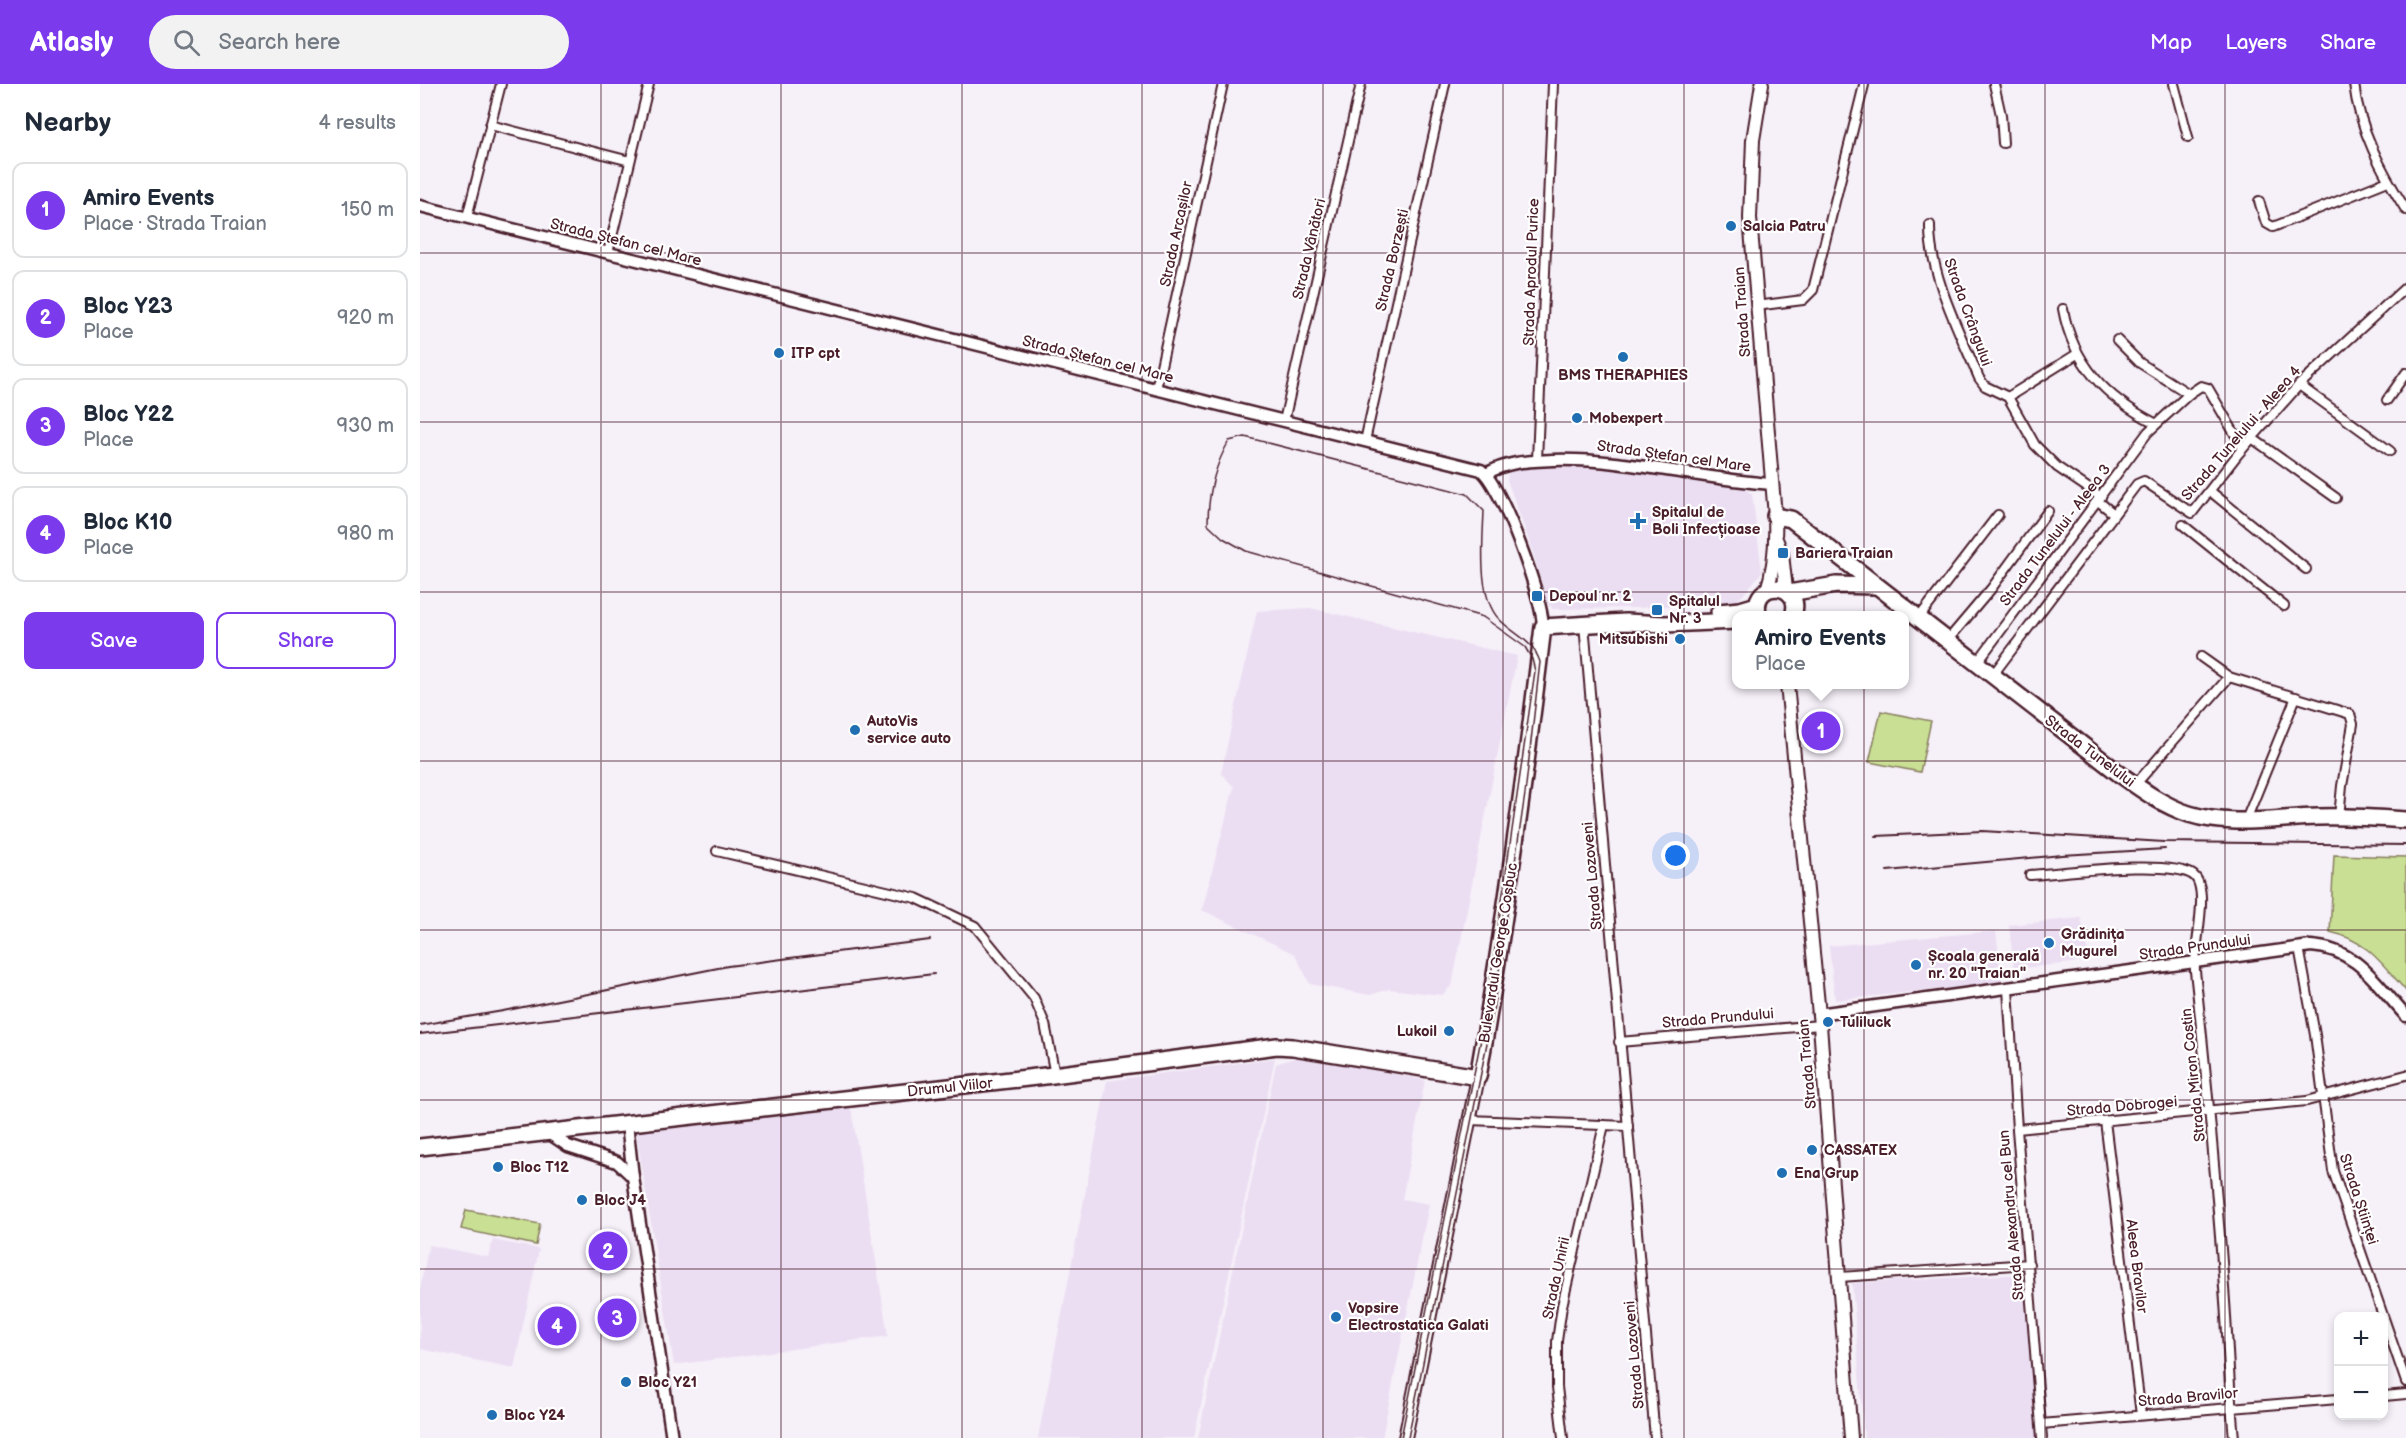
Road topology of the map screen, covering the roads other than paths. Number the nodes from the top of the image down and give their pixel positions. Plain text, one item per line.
1 (501, 84) edge
2 (649, 84) edge
3 (1222, 84) edge
4 (1361, 84) edge
5 (1445, 84) edge
6 (1553, 84) edge
7 (1762, 84) edge
8 (1994, 84) edge
9 (2174, 84) edge
10 (2354, 84) edge
11 (1864, 85) edge
12 (490, 125) junction
13 (2188, 137) dead end
14 (2003, 143) dead end
15 (630, 161) junction
16 (2388, 181) junction
17 (2259, 201) dead end
18 (420, 206) edge
19 (2406, 210) edge
20 (467, 217) junction
21 (1930, 225) dead end
22 (608, 252) junction
23 (2406, 287) edge
24 (1756, 306) junction
25 (2063, 309) dead end
26 (2117, 340) dead end
27 (2077, 354) junction
28 (2406, 373) edge
29 (2299, 385) junction
30 (1156, 389) junction
31 (2189, 394) junction
32 (2008, 397) junction
33 (2387, 400) dead end
34 (1284, 421) junction
35 (2156, 423) junction
36 (2252, 438) junction
37 (1365, 441) junction
38 (2243, 448) junction
39 (2390, 451) dead end
40 (1537, 460) junction
41 (1486, 474) junction
42 (1772, 484) junction
43 (2210, 491) junction
44 (2336, 498) dead end
45 (2100, 499) junction
46 (2048, 511) dead end
47 (2114, 514) junction
48 (1998, 515) dead end
49 (1775, 516) junction
50 (2183, 525) dead end
51 (1776, 539) junction
52 (2306, 569) dead end
53 (1875, 586) junction
54 (1767, 590) junction
55 (1791, 601) edge
56 (2284, 606) dead end
57 (1758, 610) edge
58 (1732, 611) edge
59 (1733, 611) edge
60 (1908, 611) edge
61 (1909, 612) edge
62 (1918, 619) junction
63 (1732, 621) edge
64 (1625, 622) junction
65 (1584, 624) junction
66 (1543, 627) junction
67 (1947, 641) junction
68 (2201, 657) dead end
69 (1976, 664) junction
70 (1992, 676) junction
71 (2229, 676) junction
72 (1787, 689) edge
73 (2296, 697) junction
74 (2135, 785) junction
75 (2339, 817) junction
76 (2246, 820) junction
77 (2406, 820) edge
78 (717, 851) dead end
79 (2030, 875) dead end
80 (2299, 947) junction
81 (2194, 963) junction
82 (2008, 989) junction
83 (2406, 1016) edge
84 (1819, 1019) junction
85 (1619, 1042) junction
86 (1055, 1075) junction
87 (2406, 1075) edge
88 (1478, 1077) junction
89 (2323, 1098) junction
90 (2211, 1111) junction
91 (1469, 1120) junction
92 (2105, 1121) junction
93 (627, 1124) junction
94 (1604, 1125) junction
95 (1628, 1126) junction
96 (2017, 1129) junction
97 (547, 1132) junction
98 (420, 1147) edge
99 (633, 1177) junction
100 (2029, 1264) junction
101 (1840, 1277) junction
102 (2406, 1382) edge
103 (2406, 1394) edge
104 (2388, 1396) edge
105 (2334, 1399) edge
106 (2231, 1407) junction
107 (2141, 1415) junction
108 (2041, 1424) junction
109 (672, 1438) edge
110 (1405, 1438) edge
111 (1563, 1438) edge
112 (1655, 1438) edge
113 (1851, 1438) edge
114 (2042, 1438) edge
115 (2234, 1438) edge

1 - 12 street
2 - 15 street
3 - 30 street, Strada Arcașilor
4 - 34 street, Strada Vânători
5 - 37 street, Strada Borzești
6 - 40 street, Strada Aprodul Purice
7 - 24 main road, Strada Traian
8 - 14 street
9 - 13 street
10 - 16 street
11 - 24 street
12 - 15 street
12 - 20 street
15 - 22 street
16 - 17 street
16 - 19 street
18 - 20 street, Strada Ștefan cel Mare
20 - 22 street, Strada Ștefan cel Mare
21 - 32 street, Strada Crângului
22 - 30 street, Strada Ștefan cel Mare
23 - 29 street, Strada Tunelului - Aleea 4
24 - 42 main road, Strada Traian
25 - 27 street
26 - 31 street
27 - 32 street
27 - 35 street
28 - 33 street
29 - 36 street, Strada Tunelului - Aleea 4
29 - 39 street
30 - 34 street, Strada Ștefan cel Mare
31 - 35 street, Strada Tunelului - Aleea 3
31 - 38 street
32 - 45 street
34 - 37 street, Strada Ștefan cel Mare
35 - 45 street, Strada Tunelului - Aleea 3
36 - 38 street, Strada Tunelului - Aleea 4
36 - 44 street
37 - 41 street, Strada Ștefan cel Mare
38 - 43 street, Strada Tunelului - Aleea 4
40 - 41 street, Strada Ștefan cel Mare
40 - 42 street, Strada Ștefan cel Mare
41 - 66 street, Bulevardul George Coșbuc
42 - 49 main road, Strada Traian
43 - 47 street, Strada Tunelului - Aleea 4
43 - 52 street
45 - 47 street
45 - 69 street, Strada Tunelului - Aleea 3
46 - 67 street
47 - 70 street, Strada Tunelului - Aleea 4
48 - 62 street
49 - 51 main road, Strada Traian
49 - 53 highway, Strada Tunelului
50 - 56 street
51 - 54 main road, Strada Traian
51 - 55 main road, Strada Traian
53 - 55 highway
53 - 60 highway, Strada Tunelului
54 - 55 highway
54 - 57 highway
57 - 59 highway
58 - 64 highway
61 - 62 highway, Strada Tunelului
62 - 67 highway, Strada Tunelului
63 - 64 highway
64 - 65 highway
65 - 66 highway
65 - 85 street, Strada Lozoveni
66 - 88 highway, Bulevardul George Coșbuc
67 - 69 highway, Strada Tunelului
68 - 71 street
69 - 70 highway, Strada Tunelului
70 - 74 highway, Strada Tunelului
71 - 73 street
71 - 74 street
72 - 84 main road, Strada Traian
73 - 75 street
73 - 76 street
74 - 76 highway, Strada Tunelului
75 - 76 highway, Strada Tunelului
75 - 77 highway, Strada Tunelului
78 - 86 street
79 - 81 street, Strada Miron Costin
80 - 81 street, Strada Prundului
80 - 83 street, Strada Prundului
80 - 89 street, Strada Științei
81 - 82 street, Strada Prundului
81 - 90 street, Strada Miron Costin
82 - 84 street, Strada Prundului
82 - 96 street, Strada Alexandru cel Bun
84 - 85 street, Strada Prundului
84 - 101 main road, Strada Traian
85 - 95 street, Strada Lozoveni
86 - 88 highway, Drumul Viilor
86 - 93 highway, Drumul Viilor
87 - 89 street, Strada Dobrogei
88 - 91 main road, Bulevardul George Coșbuc
89 - 90 street, Strada Dobrogei
89 - 102 street, Strada Științei
90 - 92 street, Strada Dobrogei
90 - 106 street, Strada Miron Costin
91 - 94 street
91 - 110 main road, Bulevardul George Coșbuc
92 - 96 street, Strada Dobrogei
92 - 107 street, Aleea Bravilor
93 - 97 highway, Drumul Viilor
93 - 99 street
94 - 95 street
94 - 111 street, Strada Unirii
95 - 112 street, Strada Lozoveni
96 - 100 street, Strada Alexandru cel Bun
97 - 98 highway, Drumul Viilor
97 - 99 street
99 - 109 street
100 - 101 street
100 - 108 street, Strada Alexandru cel Bun
101 - 113 main road, Strada Traian
103 - 104 street
105 - 106 street, Strada Bravilor
106 - 107 street, Strada Bravilor
106 - 115 street, Strada Miron Costin
107 - 108 street, Strada Bravilor
108 - 114 street, Strada Alexandru cel Bun

